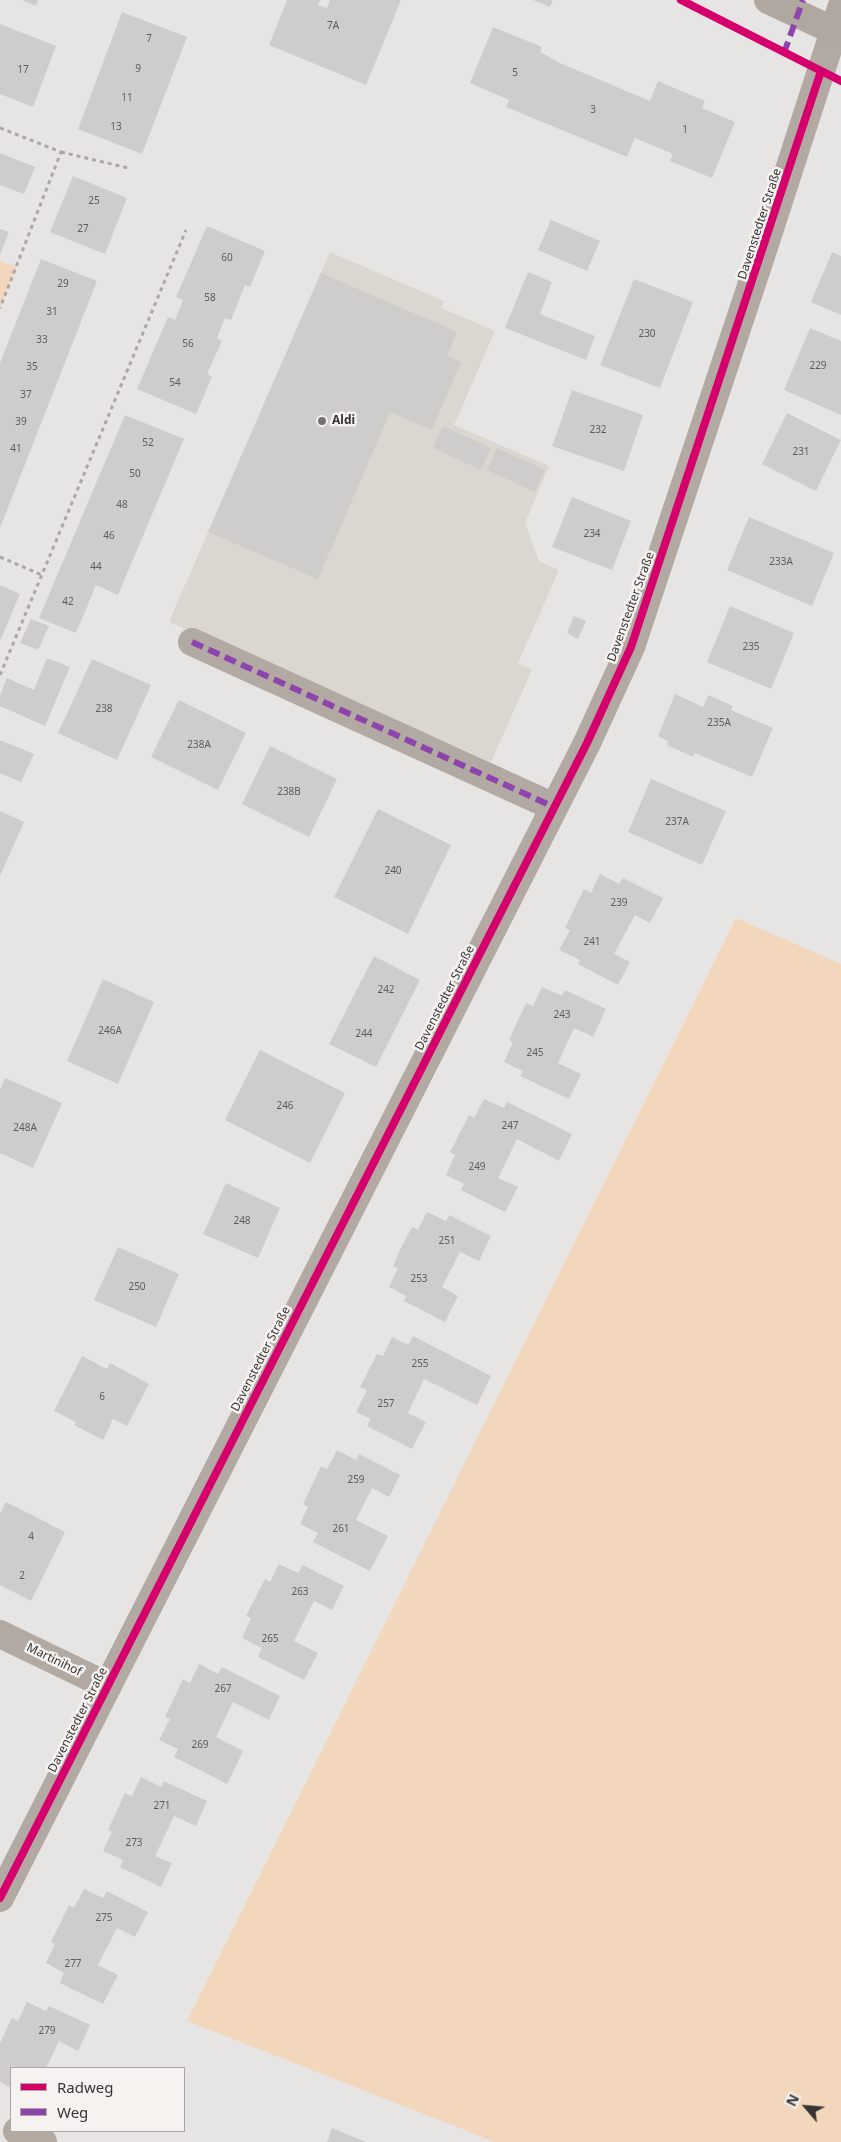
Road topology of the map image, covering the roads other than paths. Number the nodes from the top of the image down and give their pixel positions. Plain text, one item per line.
1 (768, 0) edge
2 (839, 24) edge
3 (192, 642) dead end
4 (554, 807) junction
5 (0, 1634) edge
6 (108, 1686) junction
7 (0, 1898) edge
8 (19, 2132) edge
9 (43, 2142) edge

1 - 2 street
2 - 4 street, Davenstedter Straße
3 - 4 street
4 - 6 street, Davenstedter Straße
5 - 6 street, Martinihof
6 - 7 street, Davenstedter Straße
8 - 9 street

